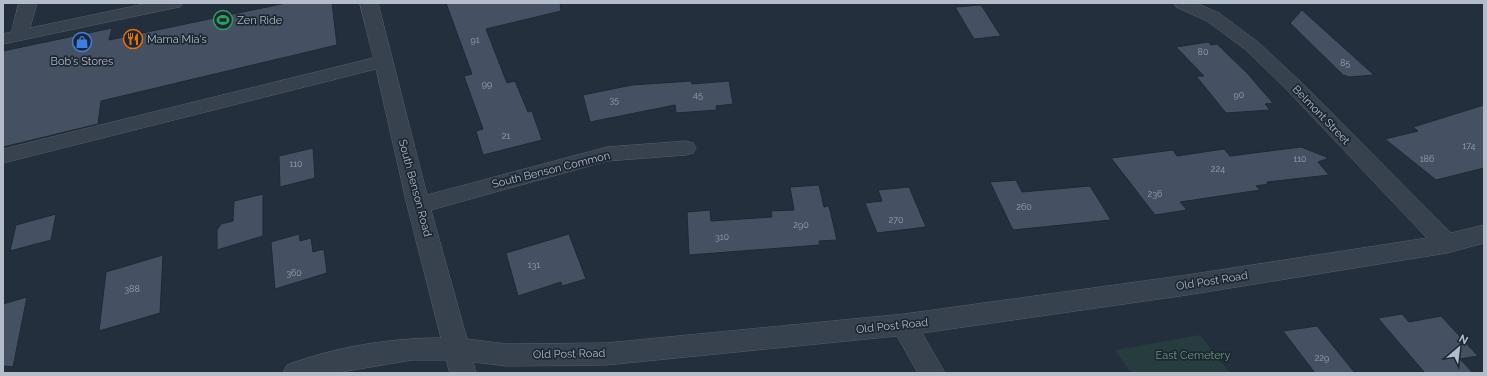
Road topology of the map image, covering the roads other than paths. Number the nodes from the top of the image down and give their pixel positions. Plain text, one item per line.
1 (28, 3) edge
2 (174, 3) edge
3 (369, 3) edge
4 (1182, 3) edge
5 (11, 37) edge
6 (382, 62) junction
7 (686, 148) dead end
8 (3, 156) edge
9 (418, 205) junction
10 (1484, 234) edge
11 (1447, 244) junction
12 (904, 325) junction
13 (460, 361) edge
14 (296, 373) edge
15 (932, 373) edge

1 - 5 street
2 - 5 street
3 - 6 street, South Benson Road
4 - 11 street, Belmont Street
6 - 8 street
6 - 9 street, South Benson Road
7 - 9 street, South Benson Common
9 - 13 street, South Benson Road
10 - 11 street, Old Post Road
11 - 12 street, Old Post Road
12 - 13 street, Old Post Road
12 - 15 street
13 - 14 street, Old Post Road

